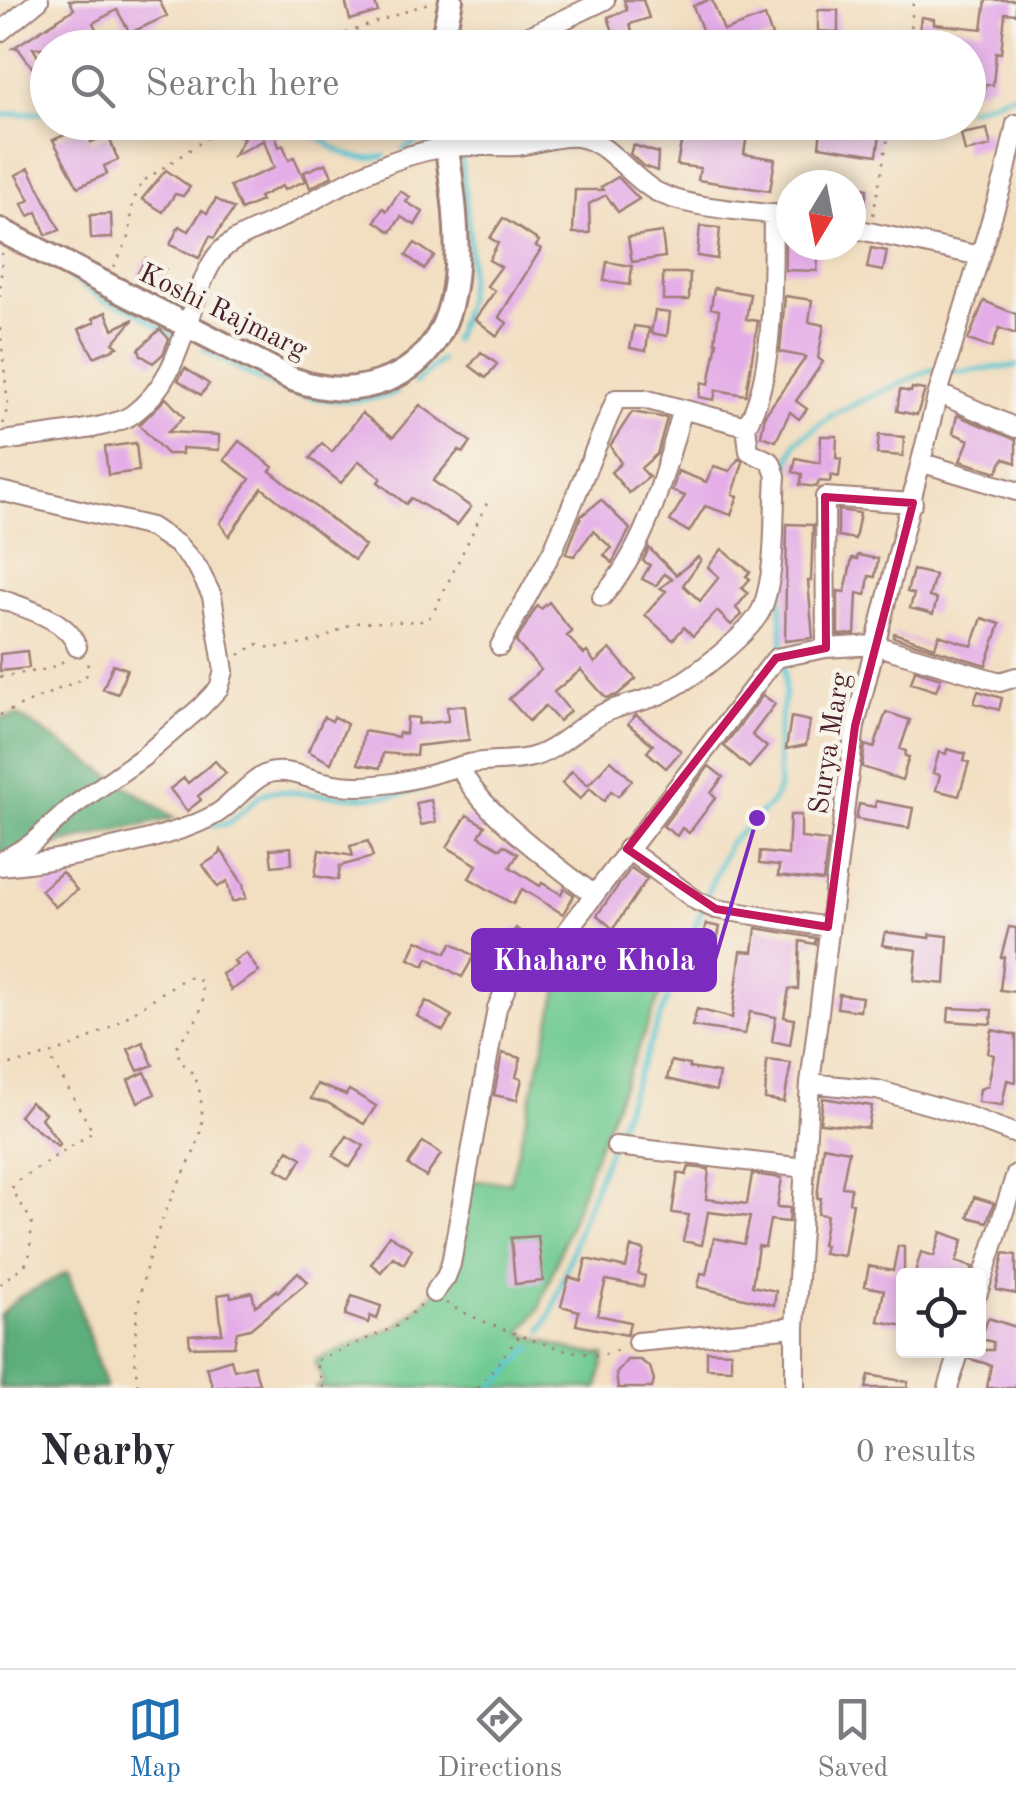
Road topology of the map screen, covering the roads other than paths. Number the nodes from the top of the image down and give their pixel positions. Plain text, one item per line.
1 (39, 0) edge
2 (451, 0) edge
3 (605, 0) edge
4 (445, 30) edge
5 (542, 30) edge
6 (0, 32) edge
7 (1016, 124) edge
8 (443, 140) edge
9 (555, 140) edge
10 (587, 140) edge
11 (444, 147) junction
12 (776, 214) edge
13 (866, 230) edge
14 (4, 232) edge
15 (980, 256) junction
16 (777, 260) edge
17 (189, 327) junction
18 (940, 388) junction
19 (682, 409) junction
20 (746, 426) junction
21 (1016, 428) edge
22 (0, 442) edge
23 (923, 463) junction
24 (0, 491) edge
25 (1016, 491) edge
26 (913, 503) junction
27 (602, 596) dead end
28 (0, 599) edge
29 (874, 645) junction
30 (500, 646) dead end
31 (77, 647) road end
32 (826, 648) junction
33 (1016, 677) edge
34 (462, 774) junction
35 (628, 849) junction
36 (0, 864) edge
37 (592, 894) junction
38 (828, 927) junction
39 (810, 1083) junction
40 (1016, 1134) edge
41 (616, 1146) dead end
42 (805, 1168) junction
43 (1016, 1174) edge
44 (986, 1268) edge
45 (434, 1293) road end
46 (795, 1327) junction
47 (638, 1342) road end
48 (957, 1358) edge
49 (795, 1388) edge
50 (948, 1388) edge

1 - 6 street
2 - 4 main road
3 - 5 street
7 - 15 street, Surya Marg
8 - 11 main road, Koshi Rajmarg
9 - 11 street
10 - 12 street
11 - 17 street
11 - 17 main road, Koshi Rajmarg
13 - 15 street
14 - 17 main road, Koshi Rajmarg
15 - 18 street, Surya Marg
16 - 20 street
17 - 22 street
18 - 21 street
18 - 23 street, Surya Marg
19 - 20 street
19 - 27 street
19 - 30 street
20 - 34 street
23 - 25 street
23 - 26 street, Surya Marg
24 - 36 street
26 - 29 street, Surya Marg
26 - 32 street
28 - 31 street
29 - 32 street
29 - 33 street
29 - 38 street, Surya Marg
32 - 35 street
34 - 36 street
34 - 37 street
35 - 37 street
35 - 38 street
37 - 45 street
38 - 39 street, Surya Marg
39 - 40 street
39 - 42 street, Surya Marg
41 - 42 street
42 - 46 street, Surya Marg
43 - 44 street
46 - 47 street
46 - 49 street, Surya Marg
48 - 50 street

